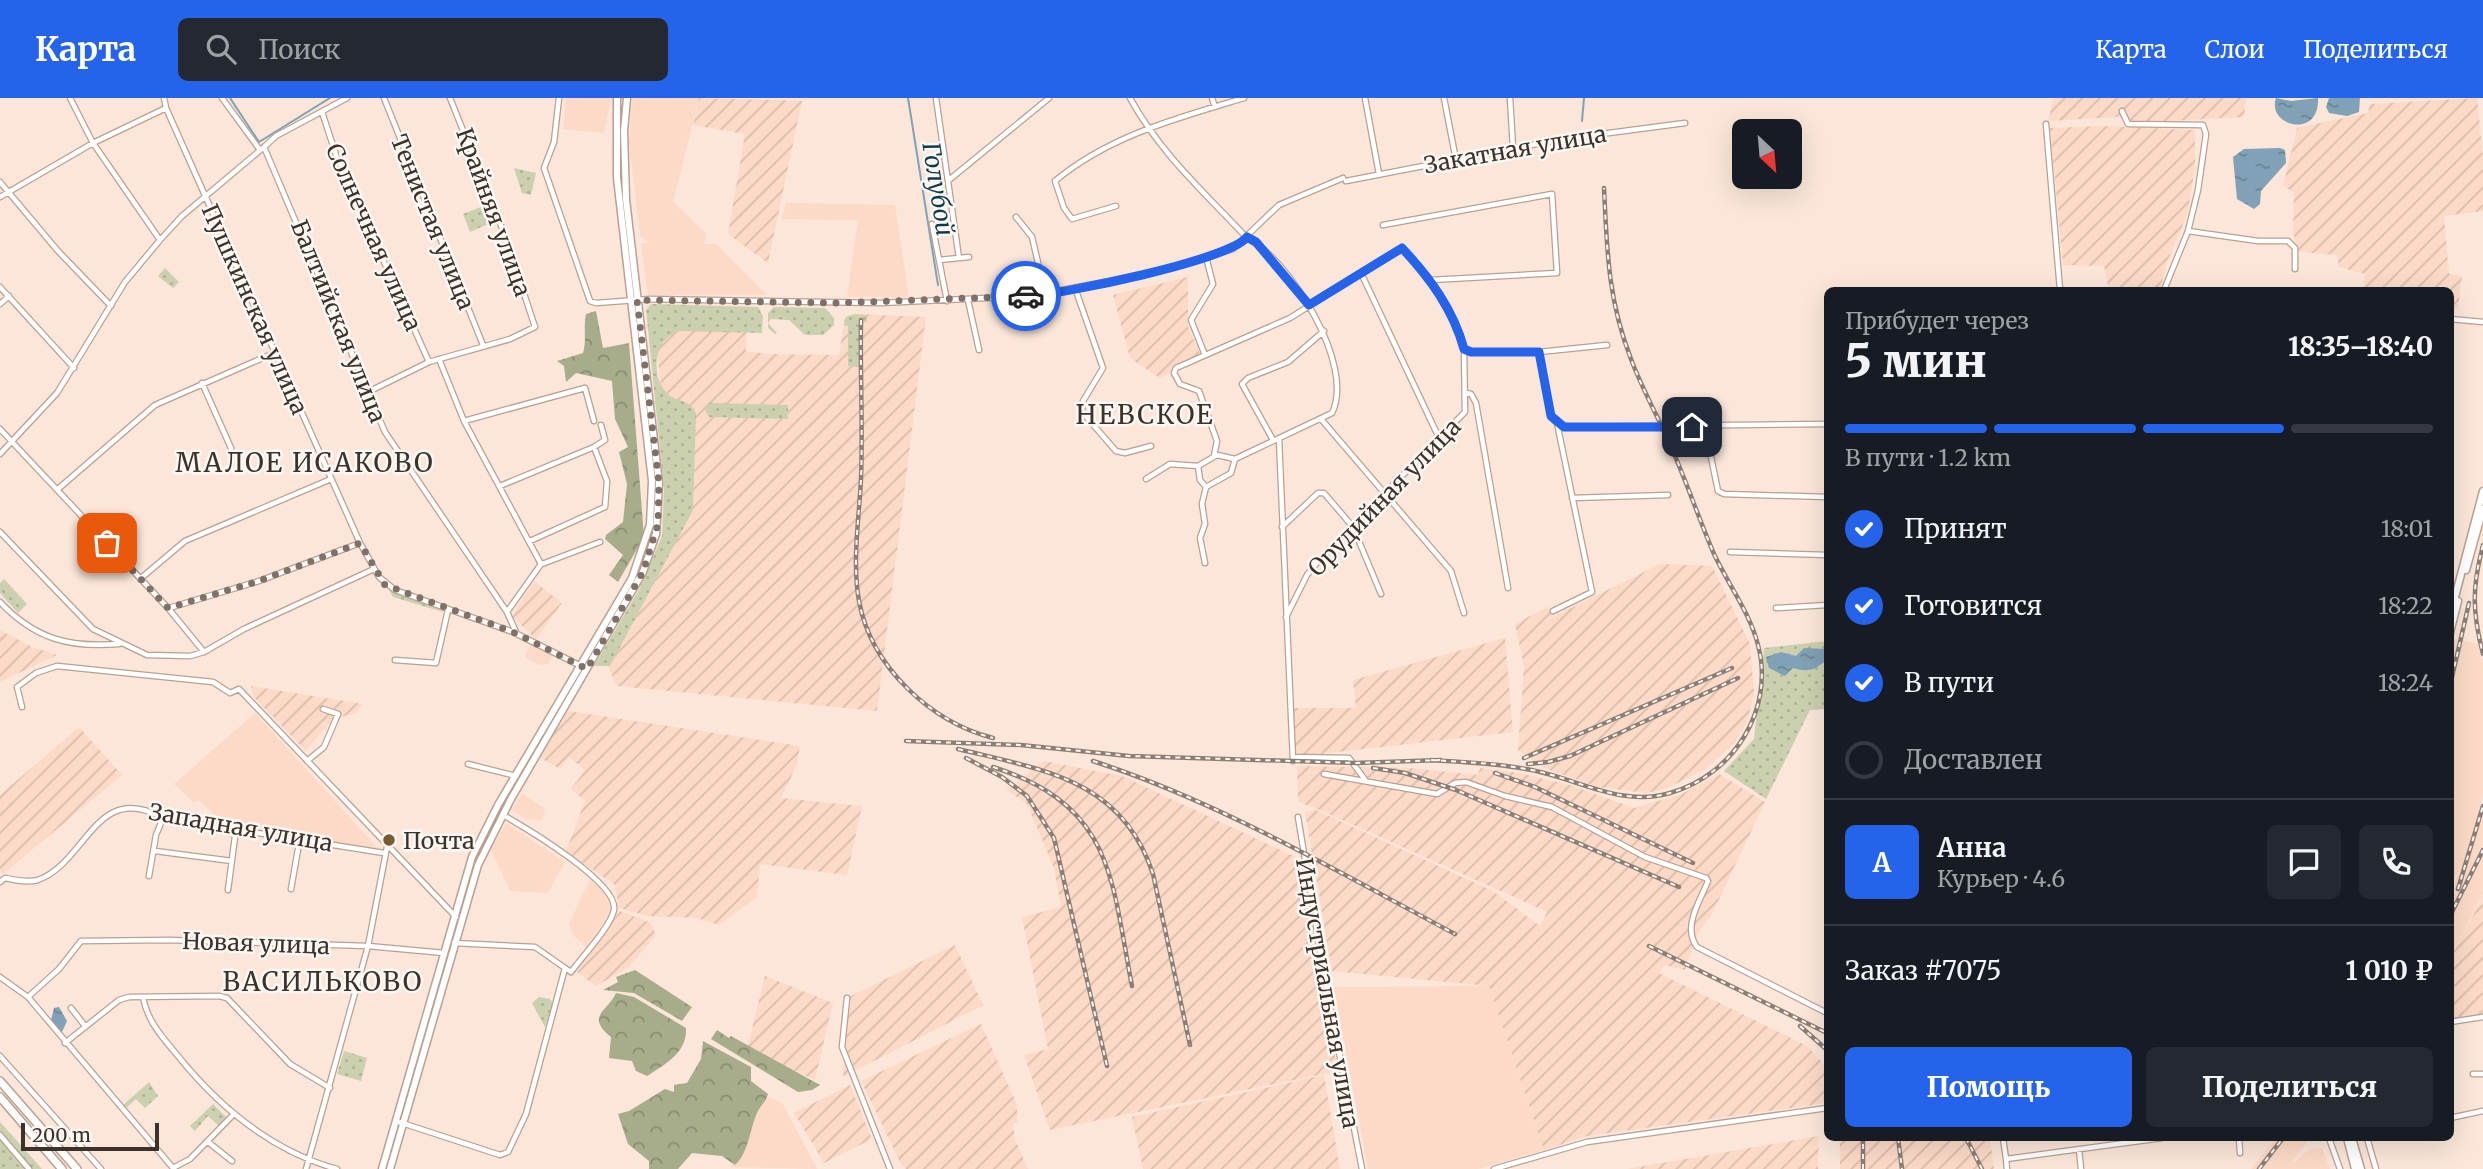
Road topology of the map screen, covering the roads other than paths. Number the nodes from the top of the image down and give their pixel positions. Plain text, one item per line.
1 (70, 98) edge
2 (164, 98) edge
3 (222, 98) edge
4 (347, 98) edge
5 (383, 98) edge
6 (450, 98) edge
7 (559, 98) edge
8 (617, 98) edge
9 (627, 98) edge
10 (936, 98) edge
11 (1049, 98) edge
12 (1130, 98) edge
13 (1212, 98) edge
14 (1244, 98) edge
15 (1365, 98) edge
16 (1444, 98) edge
17 (1510, 98) edge
18 (1215, 107) junction
19 (166, 108) junction
20 (322, 111) junction
21 (2122, 111) dead end
22 (1685, 123) dead end
23 (2046, 124) dead end
24 (1147, 129) junction
25 (93, 143) junction
26 (264, 147) junction
27 (1513, 148) junction
28 (1456, 160) junction
29 (1379, 174) junction
30 (949, 180) junction
31 (0, 181) edge
32 (9, 192) junction
33 (205, 195) junction
34 (0, 197) edge
35 (1116, 206) dead end
36 (1016, 217) dead end
37 (932, 224) dead end
38 (1383, 225) dead end
39 (2188, 231) junction
40 (1247, 237) junction
41 (160, 240) junction
42 (969, 257) dead end
43 (1206, 257) junction
44 (960, 258) junction
45 (939, 260) junction
46 (2295, 269) dead end
47 (1361, 274) junction
48 (1431, 280) junction
49 (0, 287) edge
50 (2060, 287) edge
51 (2165, 287) edge
52 (1075, 288) junction
53 (1045, 293) junction
54 (9, 296) junction
55 (633, 300) junction
56 (968, 300) junction
57 (947, 301) junction
58 (0, 304) edge
59 (1309, 305) junction
60 (111, 306) junction
61 (2454, 320) edge
62 (2483, 322) edge
63 (1324, 331) junction
64 (483, 345) junction
65 (1607, 345) dead end
66 (979, 349) dead end
67 (1464, 349) junction
68 (1539, 352) junction
69 (274, 353) junction
70 (1205, 355) junction
71 (439, 359) junction
72 (429, 362) junction
73 (74, 368) junction
74 (202, 383) junction
75 (368, 392) junction
76 (1466, 393) junction
77 (1321, 419) junction
78 (464, 421) junction
79 (594, 421) dead end
80 (1557, 424) junction
81 (1824, 424) edge
82 (601, 425) dead end
83 (0, 429) edge
84 (1276, 440) junction
85 (1440, 440) junction
86 (12, 442) junction
87 (1151, 446) dead end
88 (594, 447) junction
89 (231, 448) dead end
90 (0, 454) edge
91 (1214, 456) junction
92 (1711, 457) dead end
93 (1235, 459) junction
94 (1198, 466) junction
95 (331, 479) junction
96 (1146, 479) dead end
97 (500, 486) junction
98 (1206, 487) junction
99 (58, 489) junction
100 (2483, 491) edge
101 (1387, 494) junction
102 (1668, 495) dead end
103 (1824, 496) edge
104 (1572, 498) junction
105 (2483, 509) edge
106 (1281, 527) junction
107 (1353, 527) junction
108 (0, 532) edge
109 (530, 541) junction
110 (600, 542) dead end
111 (360, 543) junction
112 (1730, 552) dead end
113 (1824, 555) edge
114 (1205, 563) dead end
115 (541, 564) junction
116 (373, 569) junction
117 (140, 579) junction
118 (1508, 588) dead end
119 (1381, 594) dead end
120 (2454, 601) edge
121 (0, 602) edge
122 (1824, 605) edge
123 (168, 608) junction
124 (1776, 608) dead end
125 (448, 610) junction
126 (1553, 611) dead end
127 (507, 612) junction
128 (1464, 613) dead end
129 (1286, 617) junction
130 (2454, 618) edge
131 (516, 633) junction
132 (120, 644) junction
133 (204, 652) junction
134 (395, 660) dead end
135 (583, 667) junction
136 (22, 707) dead end
137 (323, 709) dead end
138 (307, 761) junction
139 (468, 764) dead end
140 (1324, 774) dead end
141 (516, 776) junction
142 (1366, 782) junction
143 (498, 805) junction
144 (503, 815) junction
145 (1298, 817) dead end
146 (163, 818) junction
147 (491, 818) junction
148 (236, 829) junction
149 (300, 838) junction
150 (387, 847) junction
151 (155, 851) junction
152 (384, 853) junction
153 (232, 861) junction
154 (149, 876) dead end
155 (0, 882) edge
156 (290, 889) dead end
157 (228, 890) dead end
158 (457, 917) junction
159 (453, 943) junction
160 (368, 946) junction
161 (444, 953) junction
162 (565, 968) junction
163 (0, 977) edge
164 (27, 997) junction
165 (143, 997) junction
166 (847, 998) dead end
167 (71, 1008) dead end
168 (1824, 1011) edge
169 (2483, 1017) edge
170 (2454, 1021) edge
171 (85, 1026) junction
172 (65, 1042) junction
173 (0, 1056) edge
174 (2473, 1074) dead end
175 (2483, 1074) edge
176 (0, 1081) edge
177 (330, 1088) junction
178 (0, 1097) edge
179 (1824, 1108) edge
180 (2483, 1111) edge
181 (233, 1115) junction
182 (2454, 1117) edge
183 (399, 1122) junction
184 (0, 1135) edge
185 (2003, 1141) edge
186 (2139, 1141) edge
187 (2239, 1141) edge
188 (2330, 1141) edge
189 (2348, 1141) edge
190 (2353, 1141) edge
191 (2369, 1141) edge
192 (208, 1142) junction
193 (2079, 1149) junction
194 (2240, 1153) dead end
195 (2006, 1159) junction
196 (232, 1161) dead end
197 (309, 1161) junction
198 (29, 1169) edge
199 (62, 1169) edge
200 (77, 1169) edge
201 (101, 1169) edge
202 (175, 1169) edge
203 (306, 1169) edge
204 (337, 1169) edge
205 (382, 1169) edge
206 (390, 1169) edge
207 (890, 1169) edge
208 (1362, 1169) edge
209 (1494, 1169) edge
210 (2007, 1169) edge
211 (2081, 1169) edge
212 (2340, 1169) edge
213 (2358, 1169) edge
214 (2376, 1169) edge

1 - 25 street
2 - 19 street, Пушкинская улица
3 - 26 street, Балтийская улица
4 - 20 street
5 - 64 street, Тенистая улица
6 - 64 street, Крайняя улица
7 - 55 street, Закатная улица
8 - 55 main road
9 - 55 main road
10 - 30 street
11 - 30 street
12 - 24 street
13 - 18 street
14 - 18 street
15 - 29 street
16 - 28 street
17 - 27 street
18 - 24 street
19 - 25 street
19 - 33 street, Пушкинская улица
20 - 26 street
20 - 72 street, Солнечная улица
21 - 39 street
22 - 27 street, Закатная улица
23 - 50 street
24 - 35 street
24 - 40 street
25 - 32 street
25 - 41 street
26 - 33 street
26 - 75 street, Балтийская улица
27 - 28 street, Закатная улица
28 - 29 street, Закатная улица
29 - 40 street, Закатная улица
30 - 44 street
31 - 32 street
32 - 34 street
32 - 60 street
33 - 41 street
33 - 69 street, Пушкинская улица
36 - 53 street
37 - 45 street
38 - 48 street
39 - 46 street
39 - 51 street
40 - 43 street, Закатная улица
40 - 59 street
41 - 60 street
42 - 44 street
43 - 52 street, Закатная улица
43 - 70 street
44 - 45 street
45 - 57 street
47 - 48 street, Орудийная улица
47 - 59 street
47 - 85 street
48 - 67 street, Орудийная улица
49 - 54 street
52 - 53 street, Закатная улица
52 - 87 street
53 - 56 street, Закатная улица
54 - 58 street
54 - 73 street
55 - 57 street, Закатная улица
55 - 135 main road
56 - 57 street, Закатная улица
56 - 66 street
59 - 63 street
59 - 70 street
60 - 73 street
61 - 62 street
63 - 77 street
63 - 84 street
64 - 71 street
65 - 68 street
67 - 68 street
67 - 76 street, Орудийная улица
68 - 80 street
69 - 74 street
69 - 95 street, Пушкинская улица
70 - 91 street
71 - 72 street
71 - 78 street
72 - 75 street
73 - 86 street
74 - 89 street
74 - 99 street
75 - 127 street, Балтийская улица
76 - 85 street, Орудийная улица
76 - 118 street
77 - 84 street
77 - 101 street
78 - 79 street
78 - 97 street
80 - 81 street
80 - 104 street
82 - 88 street
83 - 86 street
84 - 93 street
84 - 106 street
85 - 101 street, Орудийная улица
86 - 90 street
86 - 99 street
88 - 97 street
88 - 109 street
91 - 93 street
91 - 94 street
92 - 103 street
93 - 98 street
94 - 96 street
94 - 98 street
95 - 111 street, Пушкинская улица
95 - 117 street
97 - 109 street
98 - 114 street
99 - 117 street
100 - 120 main road
101 - 107 street, Орудийная улица
101 - 128 street
102 - 104 street
104 - 126 street
105 - 130 main road
106 - 107 street
106 - 129 street
107 - 119 street
107 - 129 street, Орудийная улица
108 - 132 street
109 - 115 street
110 - 115 street
111 - 116 street, Пушкинская улица
111 - 123 street
112 - 113 street
115 - 127 street
116 - 125 street, Пушкинская улица
116 - 133 street
117 - 123 street
121 - 132 street
122 - 124 street
123 - 133 street
125 - 131 street, Пушкинская улица
125 - 134 street
127 - 131 street, Балтийская улица
129 - 142 street, Орудийная улица
131 - 135 street, Пушкинская улица
132 - 133 street
135 - 141 main road
135 - 144 main road
136 - 138 street
137 - 138 street
138 - 150 street
139 - 141 street
140 - 142 street
141 - 143 main road
142 - 168 street
143 - 144 main road
143 - 147 main road
144 - 147 main road
144 - 158 main road
144 - 162 street
145 - 208 street, Индустриальная улица
146 - 148 street, Западная улица
146 - 151 street
146 - 155 street, Западная улица
147 - 158 main road
148 - 149 street, Западная улица
148 - 153 street
149 - 152 street, Западная улица
149 - 156 street
150 - 152 street
150 - 158 street
151 - 153 street
151 - 154 street
152 - 160 street
153 - 157 street
158 - 159 main road
158 - 161 main road
159 - 162 street
159 - 183 main road
160 - 161 street, Новая улица
160 - 164 street, Новая улица
160 - 177 street
161 - 183 main road
162 - 183 street
163 - 164 street
164 - 172 street
165 - 171 street
165 - 177 street
165 - 181 street
166 - 207 street
167 - 171 street
169 - 170 street
171 - 172 street
172 - 202 street
173 - 201 street
174 - 175 street
176 - 200 highway
177 - 197 street
178 - 199 highway
179 - 209 street
180 - 182 street
181 - 192 street
181 - 197 street
183 - 205 main road
183 - 206 main road
184 - 198 street
185 - 195 street
186 - 193 street
187 - 194 street
188 - 212 street
189 - 213 main road
190 - 213 main road
191 - 214 street
192 - 196 street
192 - 202 street
193 - 195 street
193 - 211 street
195 - 210 street
197 - 203 street
197 - 204 street

